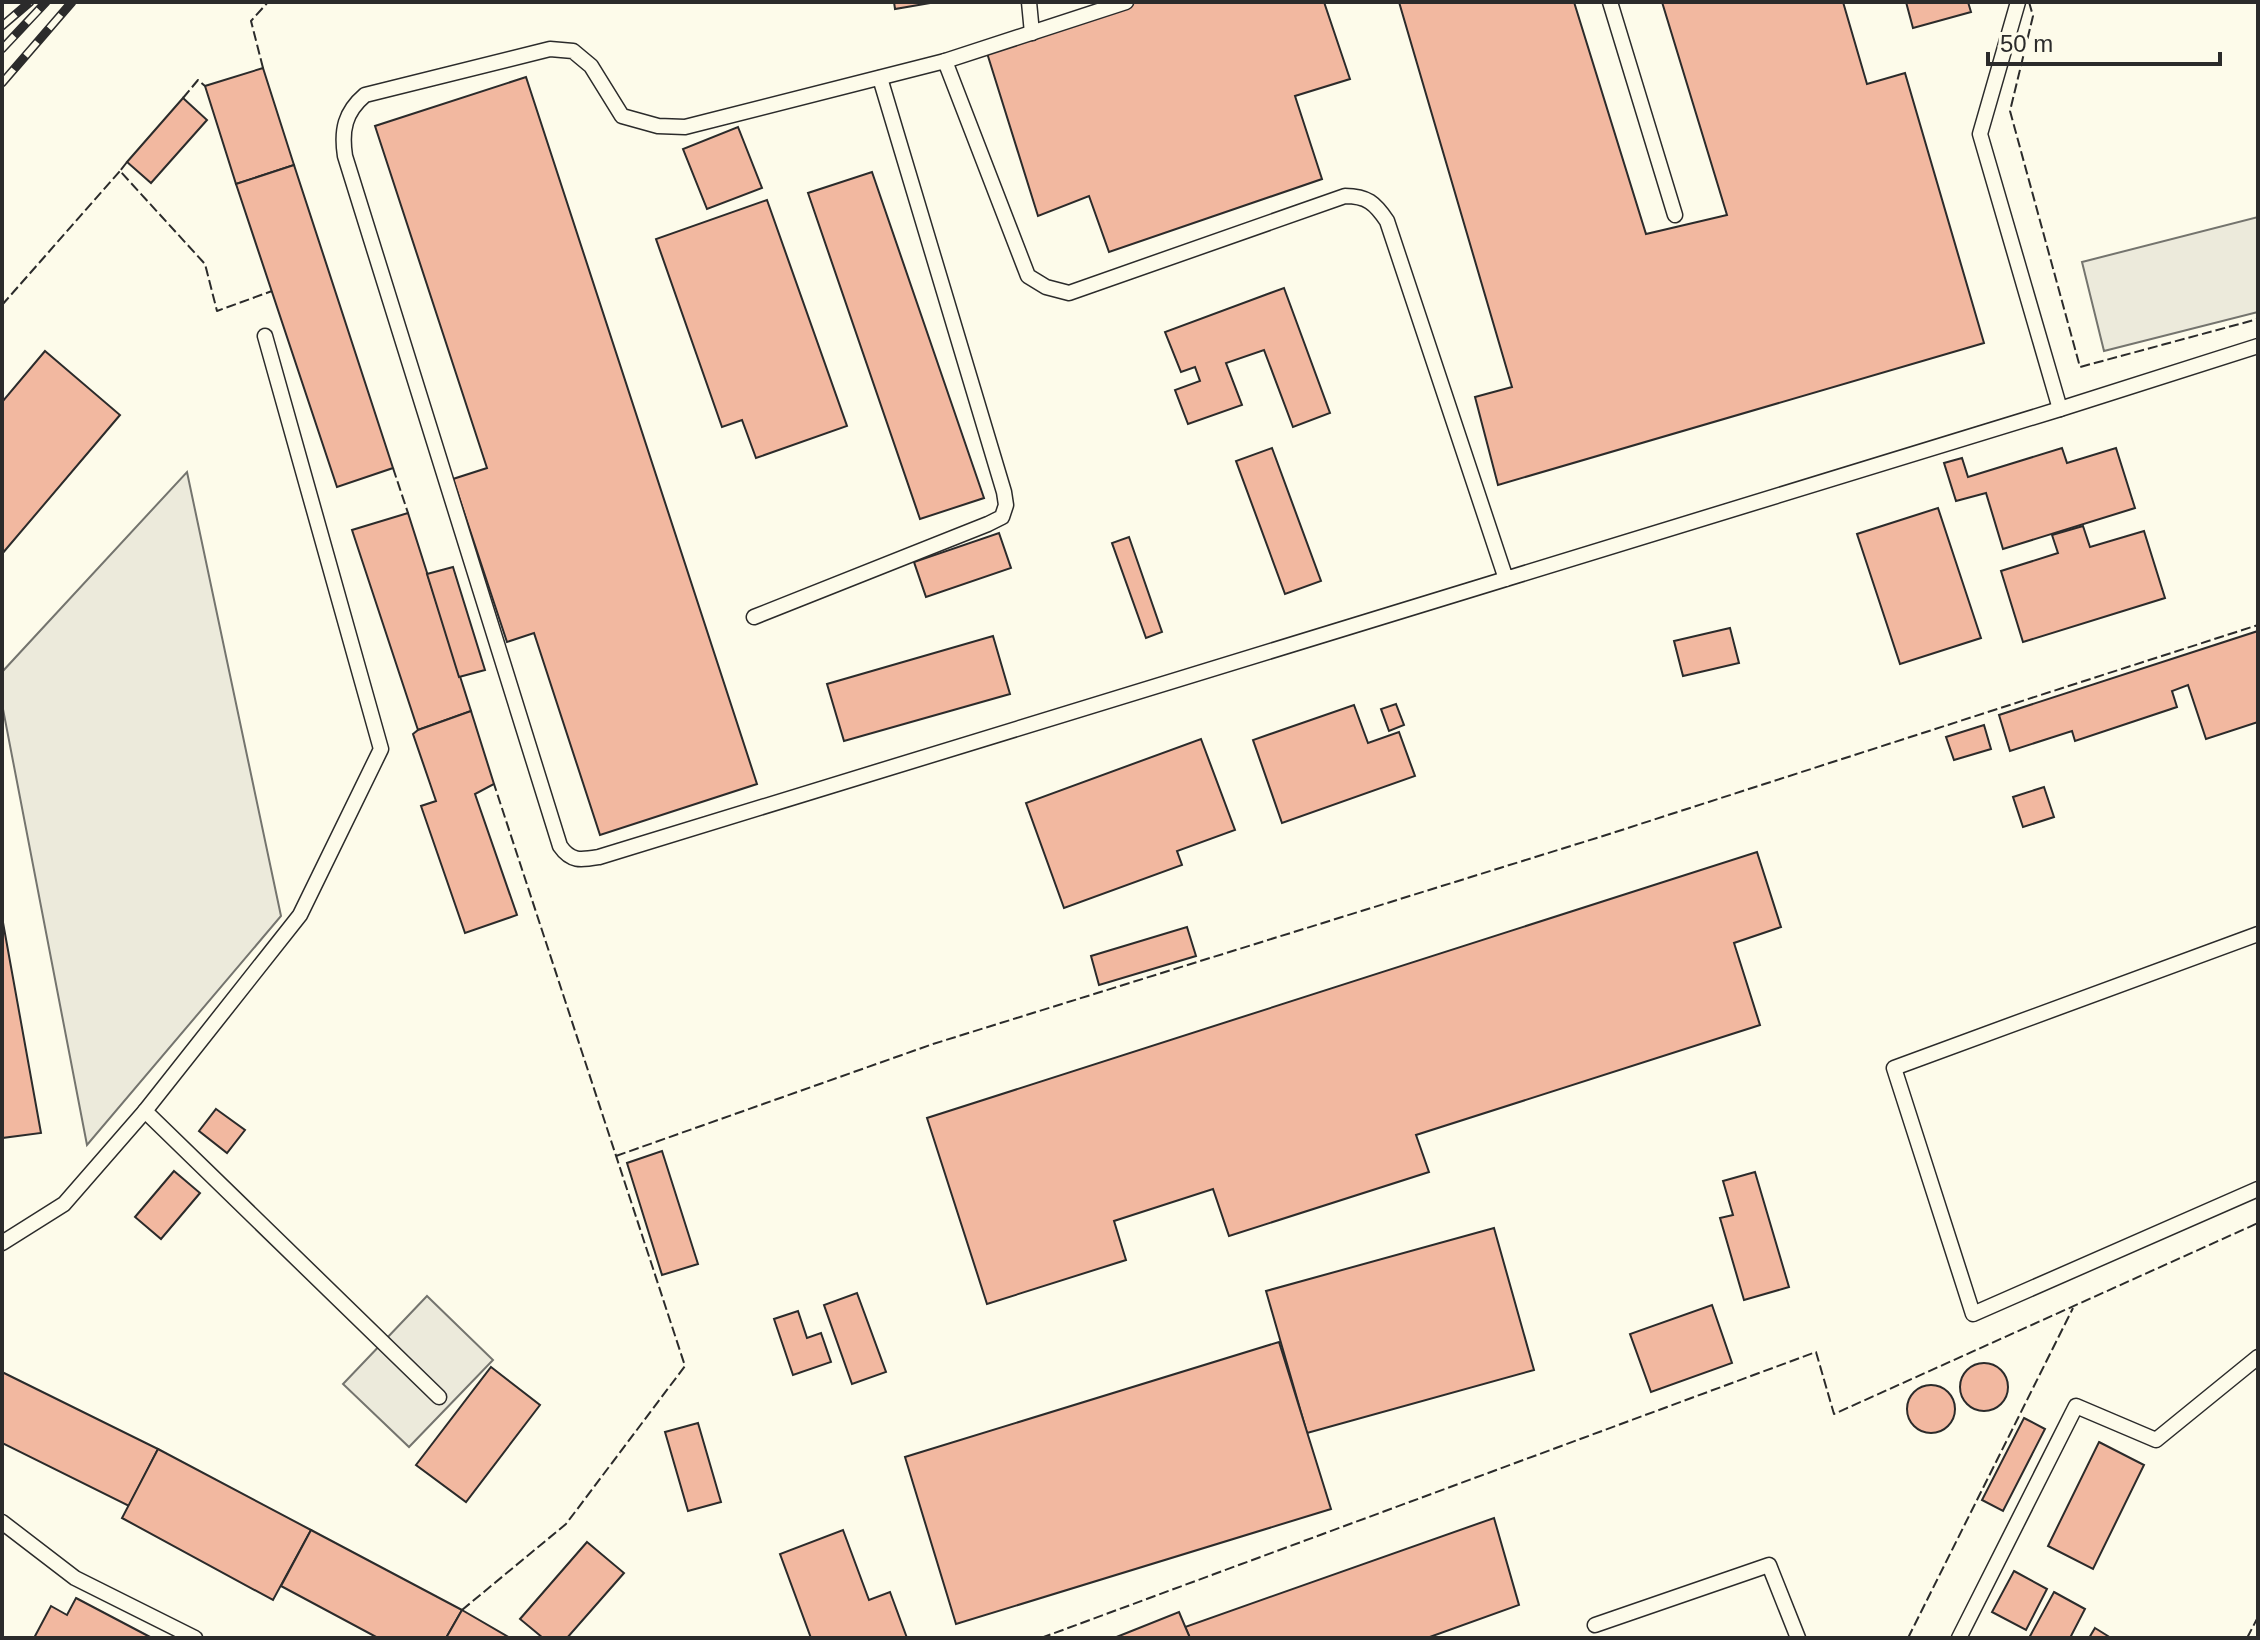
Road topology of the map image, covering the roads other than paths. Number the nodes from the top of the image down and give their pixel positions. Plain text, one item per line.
1 (1029, 2) edge
2 (1126, 2) edge
3 (1610, 2) edge
4 (2018, 2) edge
5 (1032, 33) junction
6 (945, 61) junction
7 (880, 78) junction
8 (1675, 215) dead end
9 (265, 336) dead end
10 (2258, 346) edge
11 (2060, 409) junction
12 (1506, 579) junction
13 (754, 617) dead end
14 (2258, 934) edge
15 (145, 1111) junction
16 (2258, 1189) edge
17 (2, 1243) edge
18 (2258, 1357) edge
19 (439, 1397) dead end
20 (2, 1522) edge
21 (1595, 1625) dead end
22 (195, 1638) edge
23 (1798, 1638) edge
24 (1959, 1638) edge

1 - 5 lane
2 - 5 lane
3 - 8 lane
4 - 11 lane
5 - 6 lane
6 - 7 lane
6 - 12 lane
7 - 12 lane
7 - 13 lane
9 - 15 lane
10 - 11 lane
11 - 12 lane
14 - 16 lane
15 - 17 lane
15 - 19 lane
18 - 24 lane
20 - 22 lane
21 - 23 lane

